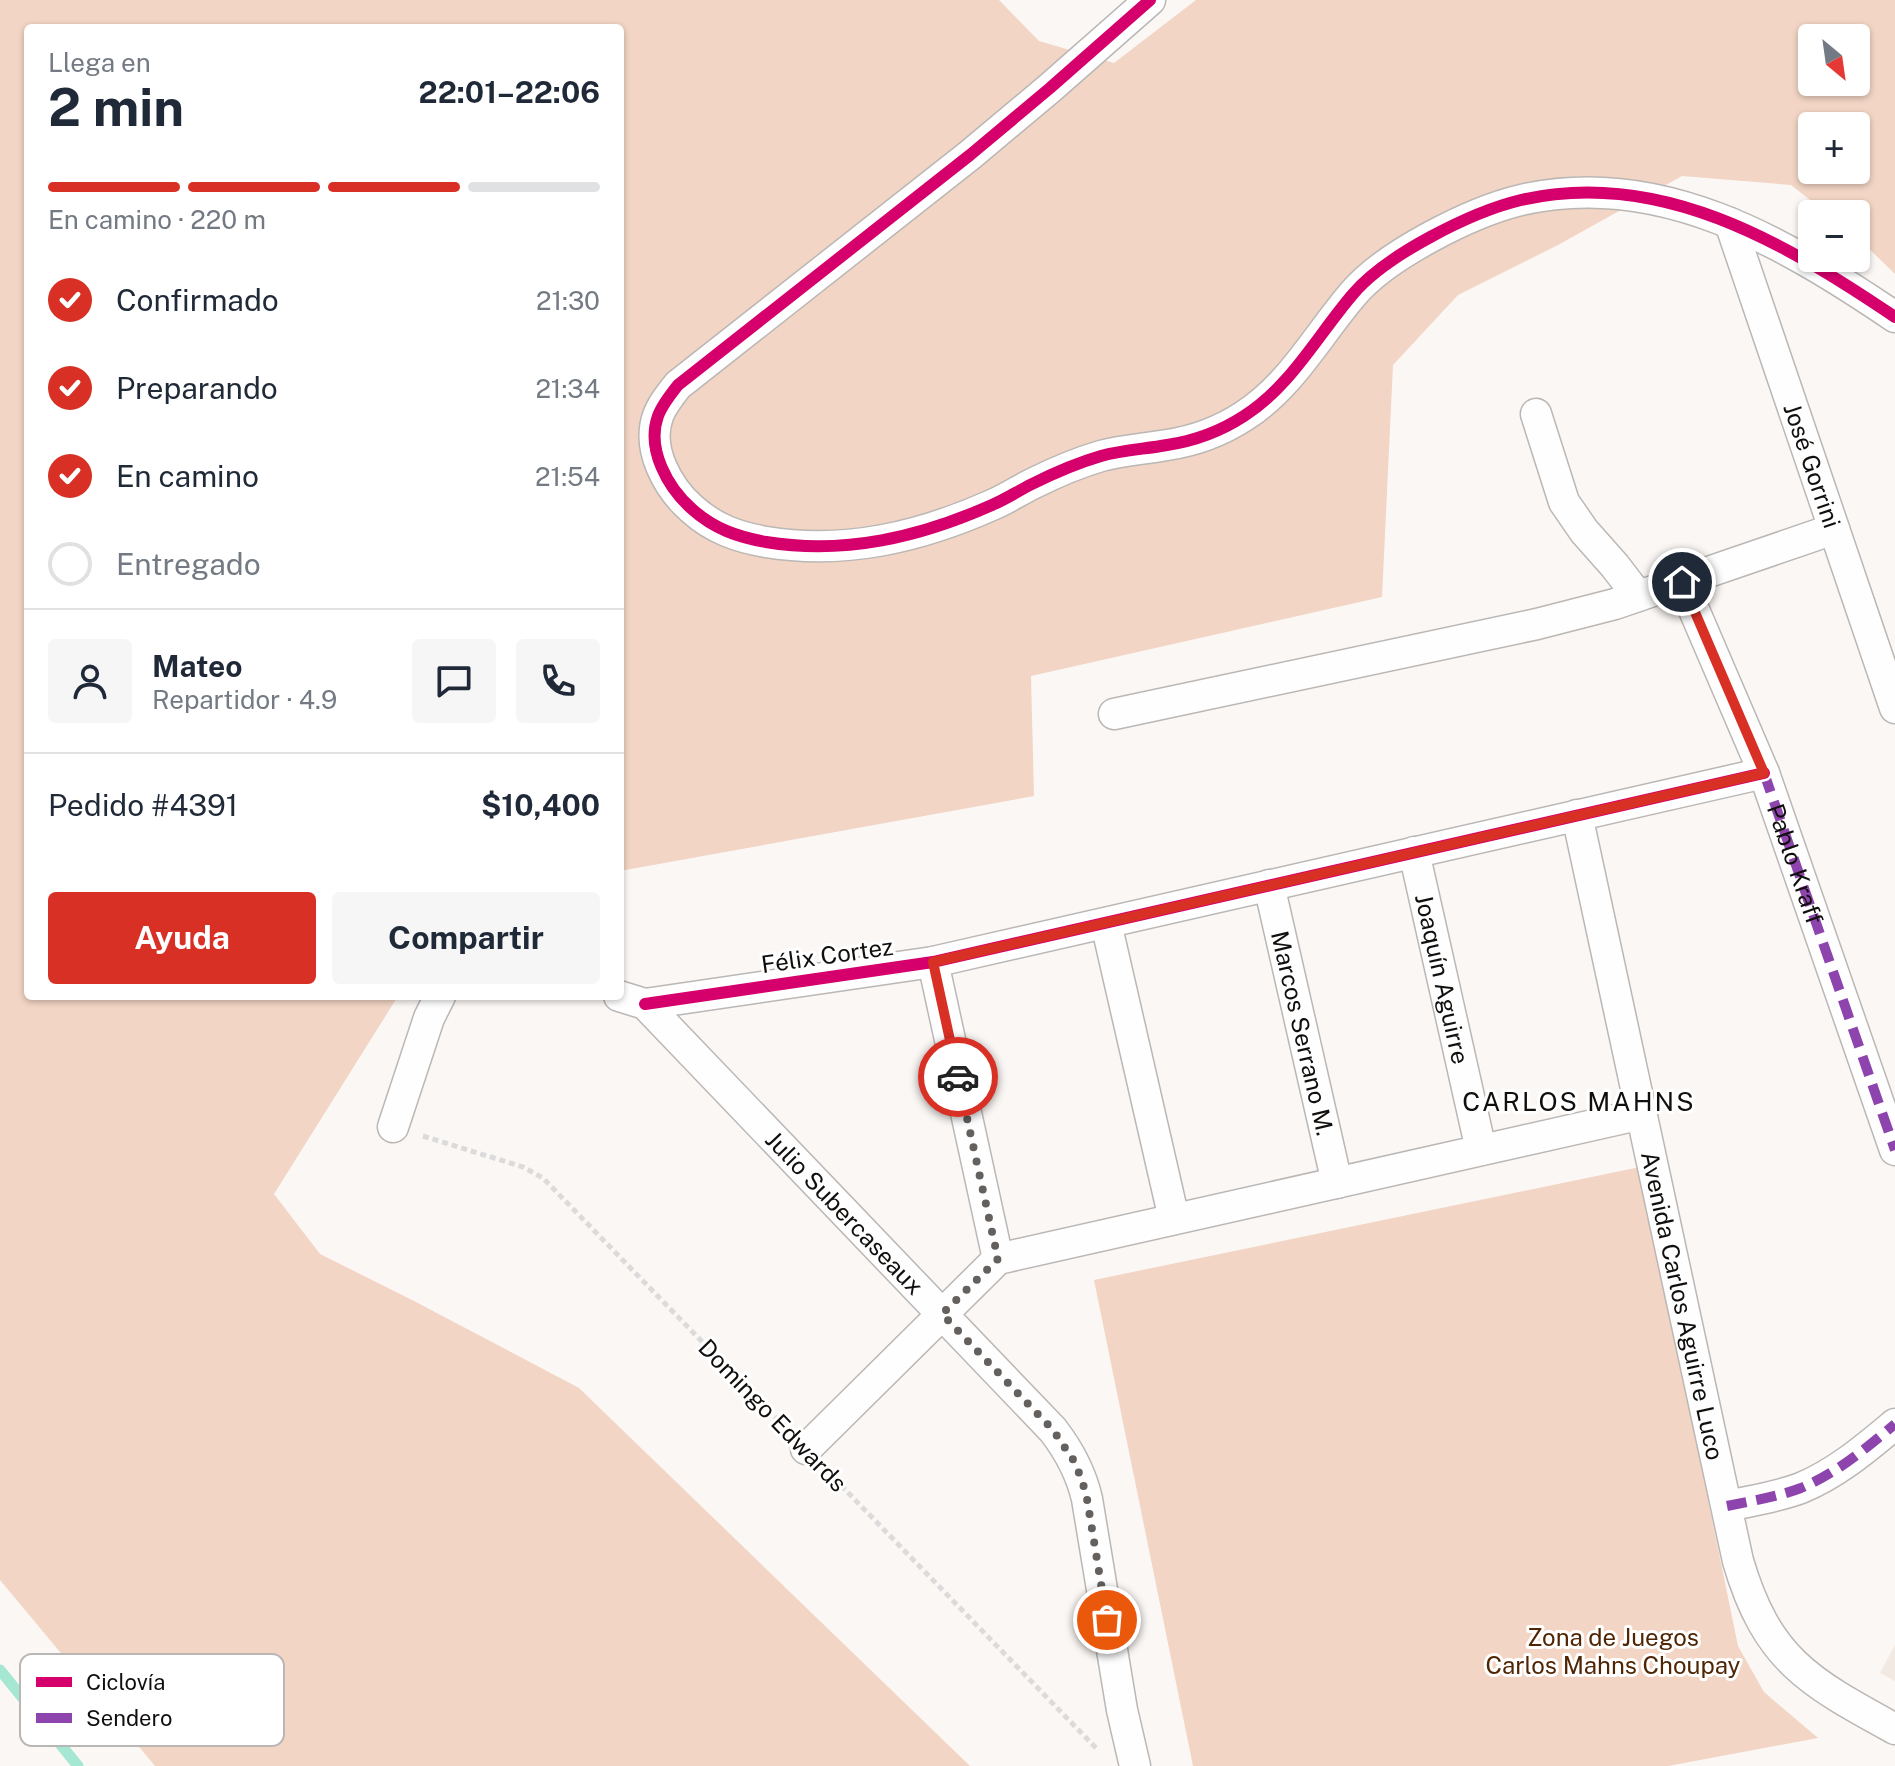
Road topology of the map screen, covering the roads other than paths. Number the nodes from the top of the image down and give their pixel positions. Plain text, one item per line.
1 (1150, 0) edge
2 (1730, 223) junction
3 (1895, 317) edge
4 (1536, 414) dead end
5 (1834, 529) junction
6 (1682, 582) junction
7 (1638, 596) junction
8 (1895, 708) edge
9 (1114, 714) dead end
10 (1764, 773) junction
11 (1577, 815) junction
12 (1414, 852) junction
13 (1269, 885) junction
14 (1106, 923) junction
15 (933, 962) junction
16 (438, 1000) edge
17 (632, 1000) edge
18 (1642, 1114) junction
19 (393, 1127) road end
20 (1481, 1150) junction
21 (1895, 1150) edge
22 (1337, 1183) junction
23 (1174, 1219) junction
24 (998, 1259) junction
25 (942, 1314) junction
26 (1895, 1424) edge
27 (806, 1449) road end
28 (1727, 1506) junction
29 (1895, 1729) edge
30 (1135, 1766) edge

1 - 2 street
2 - 3 street
2 - 5 street, José Gorrini
4 - 7 street
5 - 6 street
5 - 8 street, José Gorrini
6 - 7 street
6 - 10 street, Pablo Kraff
7 - 9 street
10 - 11 street, Félix Cortez
10 - 21 street, Pablo Kraff
11 - 12 street, Félix Cortez
11 - 18 street, Avenida Carlos Aguirre Luco
12 - 13 street, Félix Cortez
12 - 20 street, Joaquín Aguirre
13 - 14 street, Félix Cortez
13 - 22 street, Marcos Serrano M.
14 - 15 street, Félix Cortez
14 - 23 street
15 - 17 street, Félix Cortez
15 - 24 street
16 - 19 street
17 - 25 street, Julio Subercaseaux
18 - 20 street
18 - 28 street, Avenida Carlos Aguirre Luco
20 - 22 street
22 - 23 street
23 - 24 street
24 - 25 street
25 - 27 street
25 - 30 street, Julio Subercaseaux
26 - 28 street
28 - 29 street, Avenida Carlos Aguirre Luco

